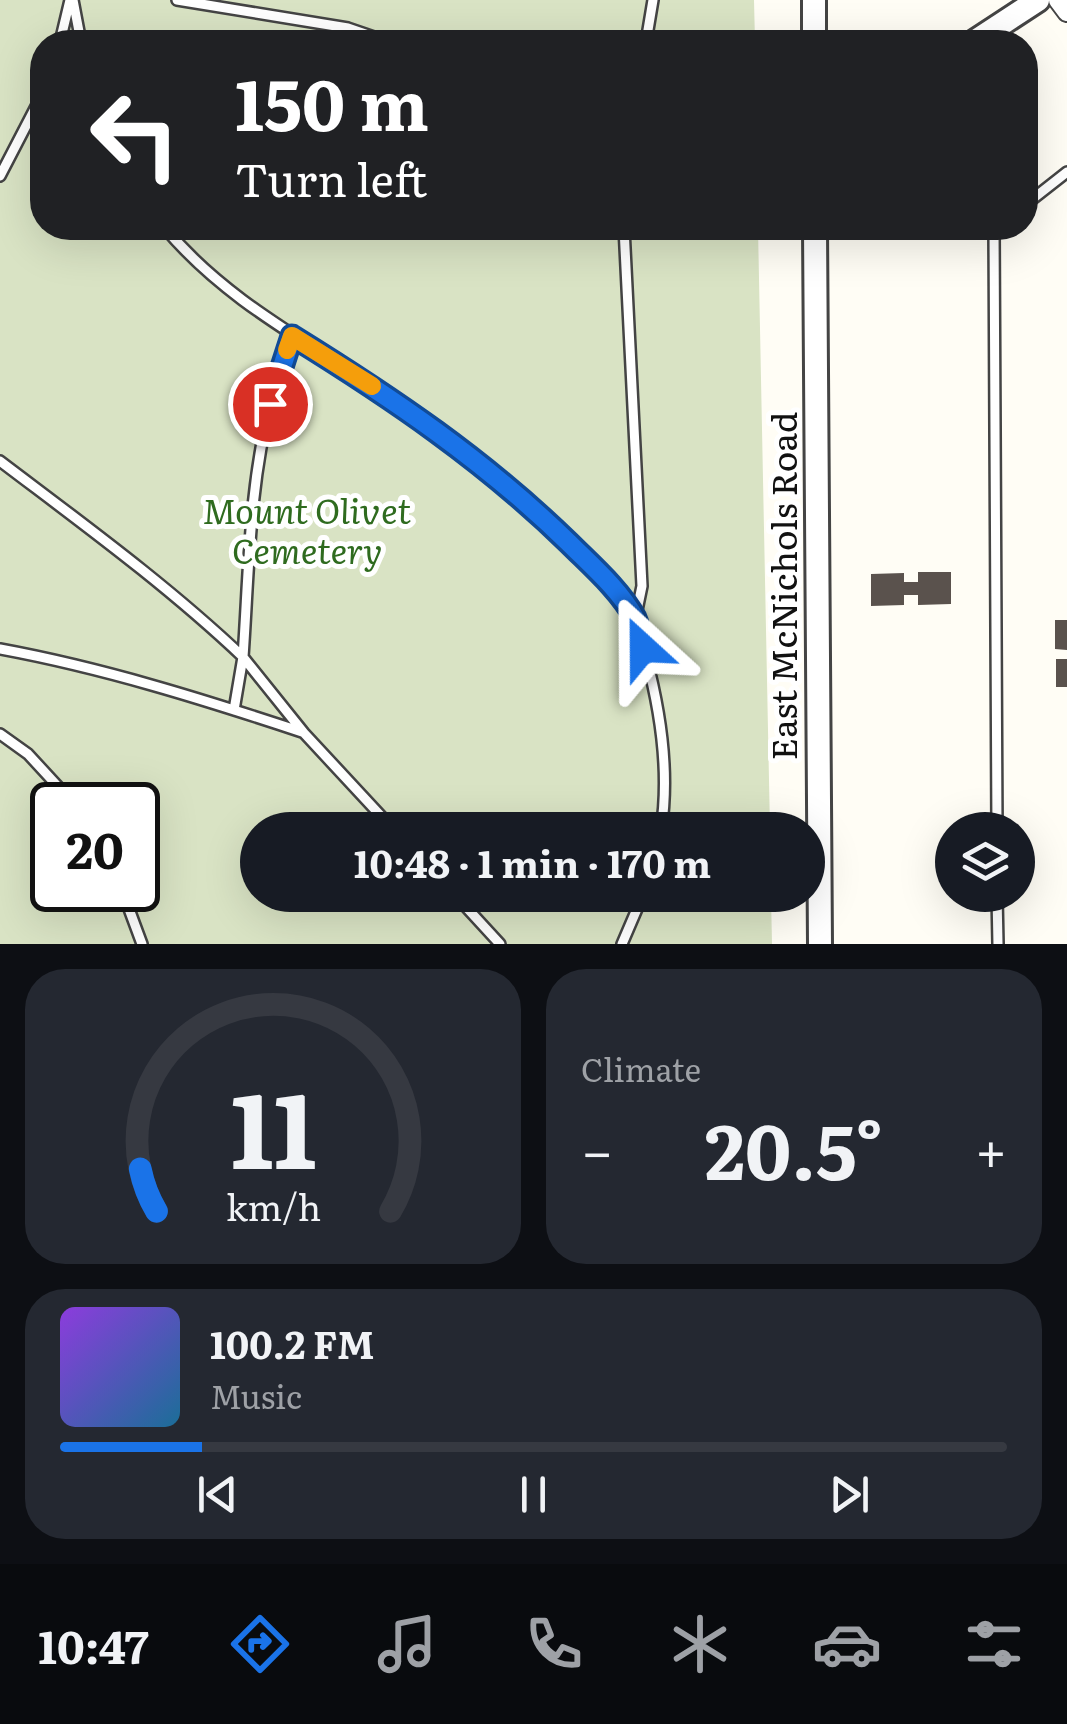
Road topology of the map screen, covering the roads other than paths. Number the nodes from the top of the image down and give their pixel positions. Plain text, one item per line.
1 (72, 0) edge
2 (177, 0) edge
3 (653, 0) edge
4 (814, 0) edge
5 (1038, 0) edge
6 (1058, 0) edge
7 (1067, 12) edge
8 (63, 30) edge
9 (79, 30) edge
10 (354, 30) edge
11 (648, 30) edge
12 (814, 30) edge
13 (992, 30) edge
14 (30, 118) edge
15 (1067, 172) edge
16 (0, 176) edge
17 (1038, 194) edge
18 (177, 240) edge
19 (625, 240) edge
20 (815, 240) edge
21 (994, 240) edge
22 (292, 336) junction
23 (0, 461) edge
24 (636, 620) junction
25 (0, 649) edge
26 (243, 656) junction
27 (234, 710) junction
28 (304, 733) junction
29 (0, 734) edge
30 (54, 782) edge
31 (377, 812) edge
32 (664, 812) edge
33 (997, 812) edge
34 (130, 912) edge
35 (471, 912) edge
36 (636, 912) edge
37 (997, 912) edge
38 (142, 944) edge
39 (500, 944) edge
40 (622, 944) edge
41 (820, 944) edge
42 (998, 944) edge

1 - 8 lane
1 - 9 lane
2 - 10 lane
3 - 11 lane
4 - 12 street
5 - 13 street
6 - 7 street
14 - 16 lane
15 - 17 lane
18 - 22 lane
19 - 24 lane
20 - 41 street, East McNichols Road
21 - 33 lane
22 - 24 lane
22 - 26 lane
23 - 26 lane
24 - 32 lane
25 - 27 lane
26 - 27 lane
26 - 28 lane
27 - 28 lane
28 - 31 lane
29 - 30 lane
34 - 38 lane
35 - 39 lane
36 - 40 lane
37 - 42 lane

